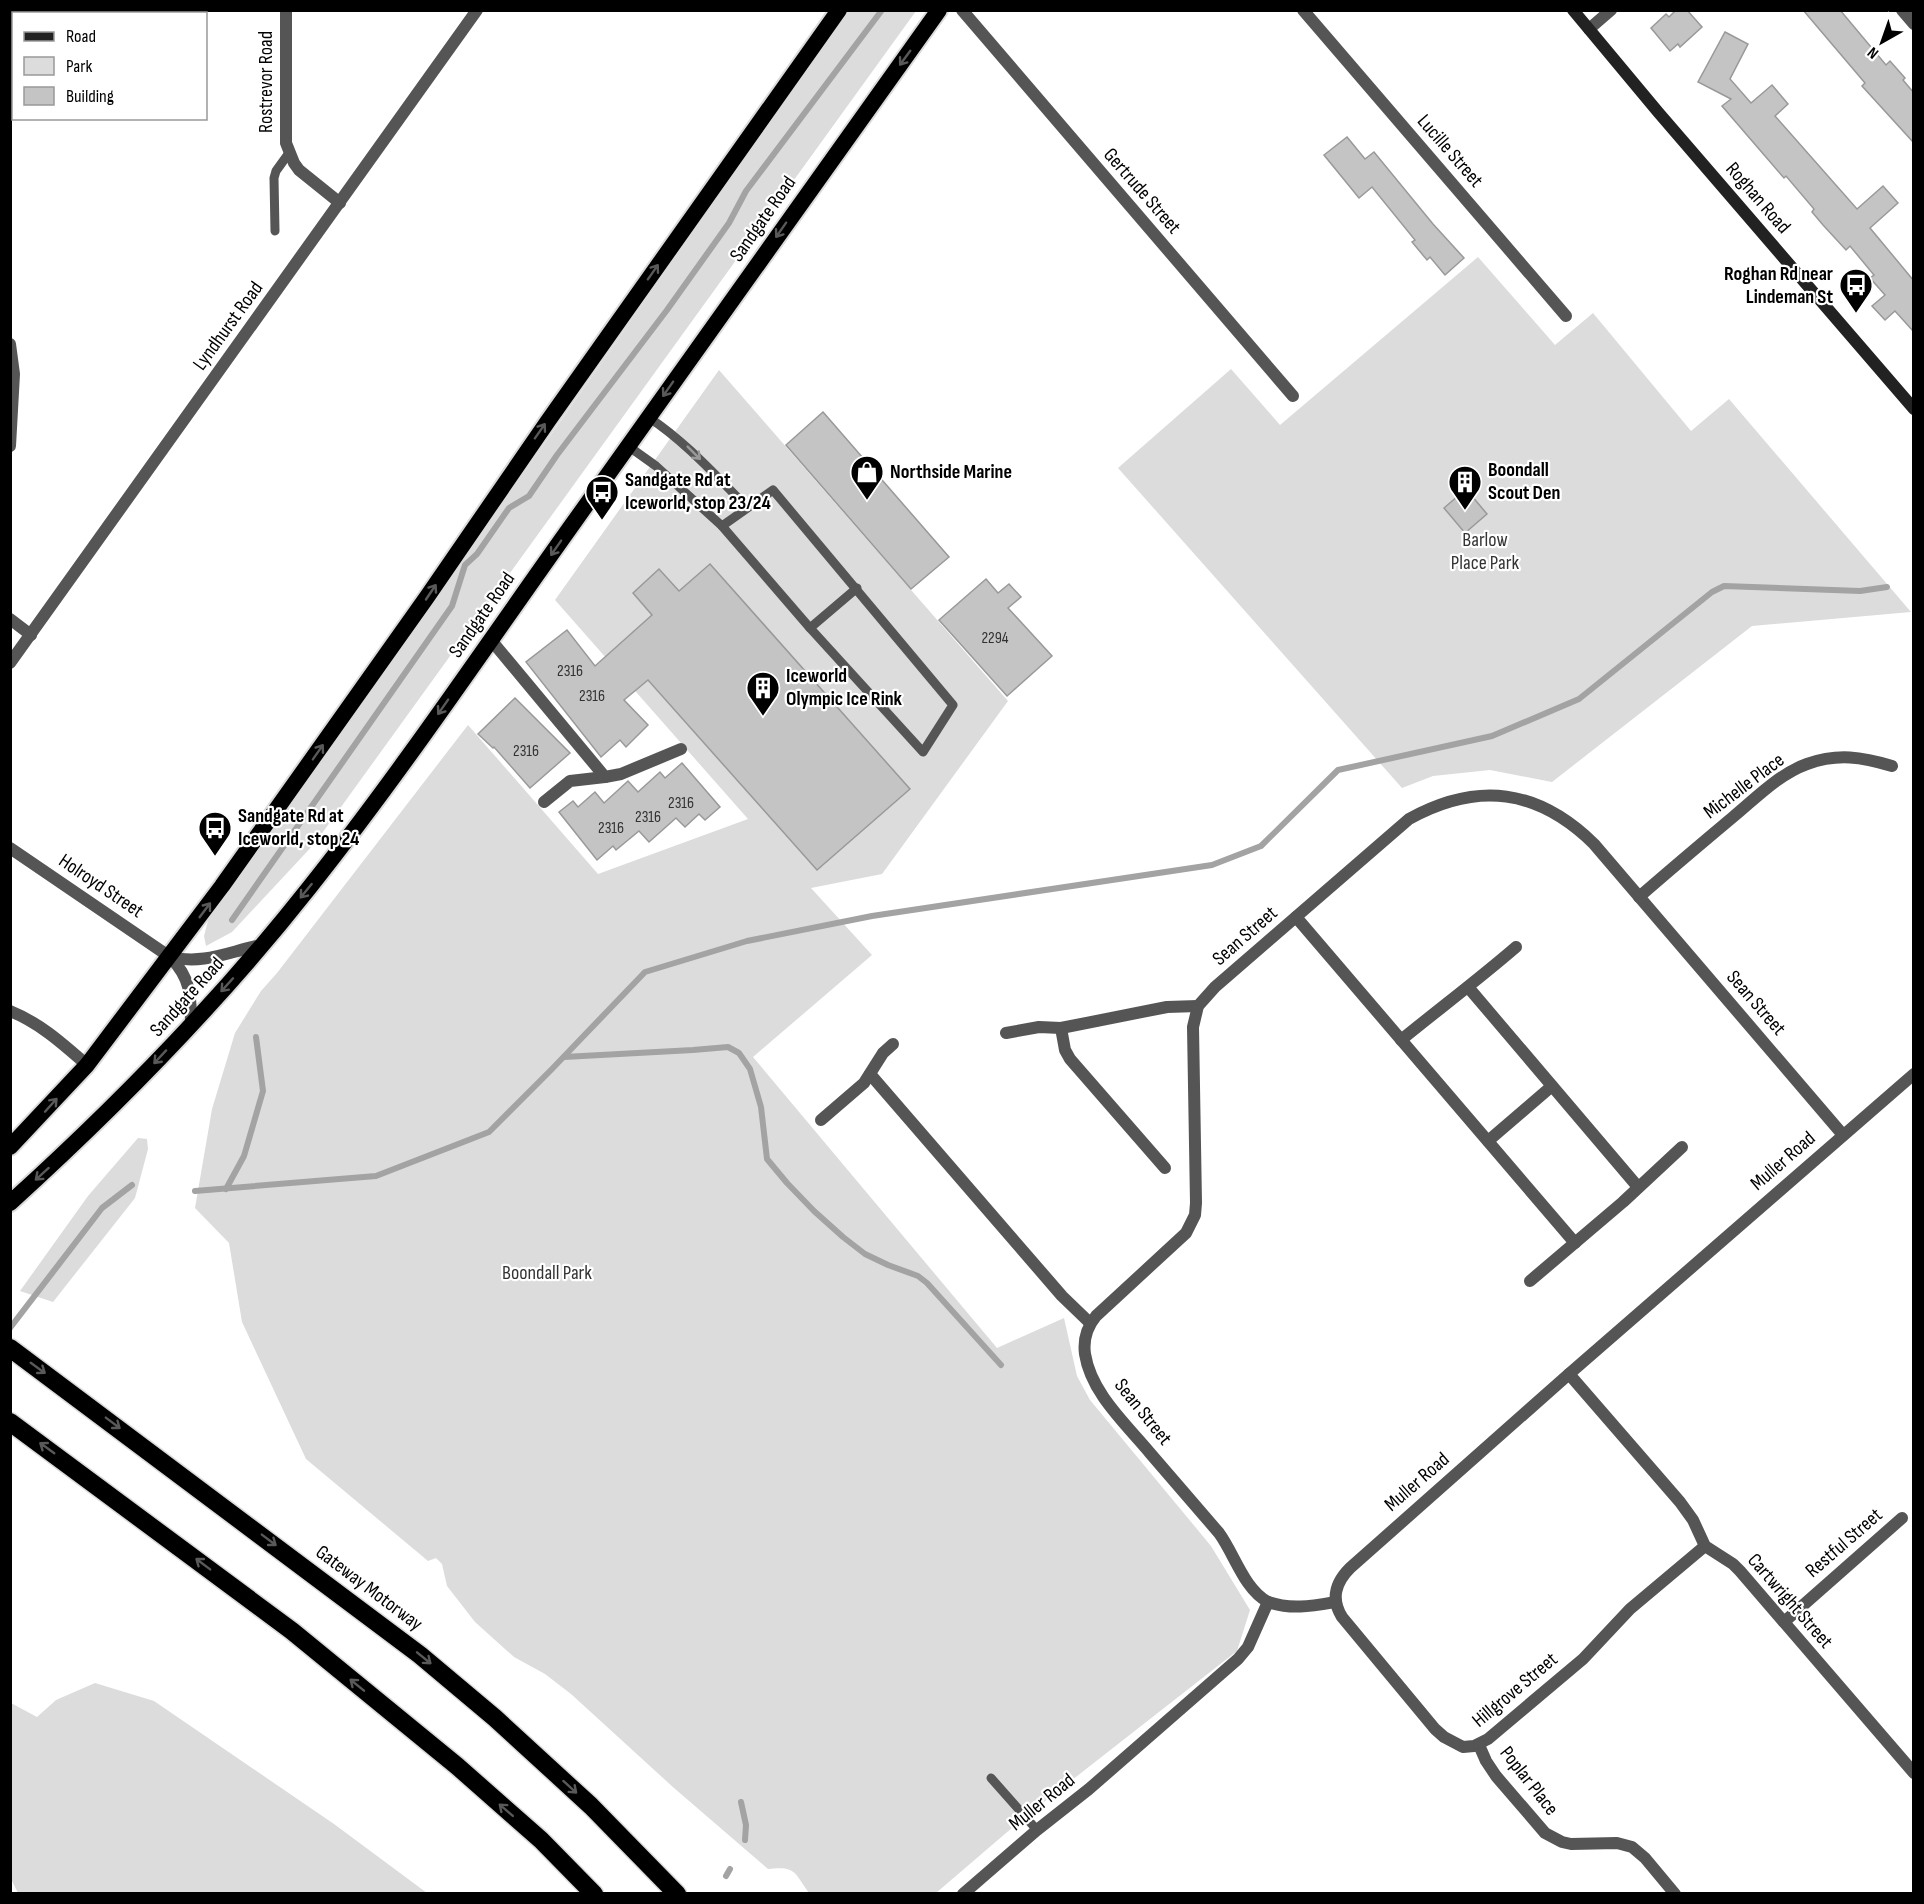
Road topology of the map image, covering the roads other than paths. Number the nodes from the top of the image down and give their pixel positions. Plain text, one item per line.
1 (286, 10) edge
2 (477, 10) edge
3 (839, 10) edge
4 (939, 10) edge
5 (962, 10) edge
6 (1304, 10) edge
7 (1574, 10) edge
8 (1611, 10) edge
9 (1902, 10) edge
10 (1914, 24) edge
11 (1589, 29) junction
12 (289, 153) junction
13 (340, 203) junction
14 (274, 231) dead end
15 (1566, 316) dead end
16 (10, 344) edge
17 (12, 375) edge
18 (1293, 396) dead end
19 (1914, 409) edge
20 (648, 417) junction
21 (10, 446) edge
22 (628, 447) junction
23 (747, 507) junction
24 (722, 526) junction
25 (857, 588) junction
26 (10, 619) edge
27 (810, 628) junction
28 (31, 635) junction
29 (490, 640) junction
30 (10, 663) edge
31 (681, 748) dead end
32 (1892, 766) dead end
33 (605, 777) junction
34 (544, 802) dead end
35 (10, 848) edge
36 (1639, 897) junction
37 (1296, 917) junction
38 (262, 945) junction
39 (1516, 947) dead end
40 (170, 957) junction
41 (1468, 987) junction
42 (1198, 1006) junction
43 (10, 1011) edge
44 (191, 1024) junction
45 (1061, 1028) junction
46 (1006, 1033) dead end
47 (1401, 1040) junction
48 (893, 1044) dead end
49 (87, 1065) junction
50 (870, 1074) junction
51 (1914, 1074) edge
52 (1552, 1086) junction
53 (821, 1120) dead end
54 (1843, 1135) junction
55 (1488, 1141) junction
56 (10, 1147) edge
57 (1682, 1147) dead end
58 (1166, 1168) dead end
59 (1638, 1187) junction
60 (10, 1203) edge
61 (1575, 1243) junction
62 (1530, 1281) dead end
63 (1090, 1323) junction
64 (10, 1348) edge
65 (1569, 1374) junction
66 (17, 1427) edge
67 (1902, 1518) dead end
68 (1705, 1546) junction
69 (1269, 1602) junction
70 (1335, 1602) junction
71 (1784, 1622) junction
72 (1479, 1745) junction
73 (1914, 1773) edge
74 (991, 1778) dead end
75 (1037, 1830) junction
76 (594, 1893) edge
77 (676, 1893) edge
78 (963, 1893) edge
79 (1675, 1893) edge

1 - 12 street, Rostrevor Road
2 - 13 street, Lyndhurst Road
40 -> 3 highway, Sandgate Road
4 -> 20 highway, Sandgate Road
5 - 18 street, Gertrude Street
6 - 15 street, Lucille Street
7 - 11 main road, Roghan Road
8 - 11 street
9 - 10 street
11 - 19 main road, Roghan Road
12 - 13 street, Rostrevor Road
12 - 14 lane, Rostrevor Road
13 - 28 street, Lyndhurst Road
16 - 17 street
17 - 21 street
20 - 22 highway, Sandgate Road
20 -> 23 lane
22 - 24 lane
22 -> 29 highway, Sandgate Road
23 - 24 lane
23 - 25 lane
24 - 27 lane
25 - 27 lane
25 - 27 lane
26 - 28 street
28 - 30 street, Lyndhurst Road
29 - 33 street
29 -> 38 highway, Sandgate Road
31 - 33 street
32 - 36 street, Michelle Place
33 - 34 street
35 - 40 street, Holroyd Street
36 - 37 street, Sean Street
36 - 54 street, Sean Street
37 - 42 street, Sean Street
37 - 47 street
38 - 40 street
38 -> 44 highway, Sandgate Road
39 - 41 street
40 - 44 street
40 - 49 highway, Sandgate Road
41 - 47 street
41 - 52 street
42 - 45 street
42 - 63 street
43 - 49 street
44 -> 60 highway, Sandgate Road
45 - 46 street
45 - 58 street
47 - 55 street
48 - 50 street
56 -> 49 highway, Sandgate Road
50 - 53 street
50 - 63 street
51 - 54 street, Muller Road
52 - 55 street
52 - 59 street
54 - 65 street, Muller Road
55 - 61 street
57 - 59 street
59 - 61 street
61 - 62 street
63 - 69 street, Sean Street
64 -> 77 highway, Gateway Motorway
65 - 68 street
65 - 70 street, Muller Road
76 -> 66 highway
67 - 71 street, Restful Street
68 - 71 street, Cartwright Street
68 - 72 street, Hillgrove Street
69 - 70 street
69 - 75 street, Muller Road
70 - 72 street, Hillgrove Street
71 - 73 street, Cartwright Street
72 - 79 street, Poplar Place
74 - 75 lane
75 - 78 street, Muller Road

